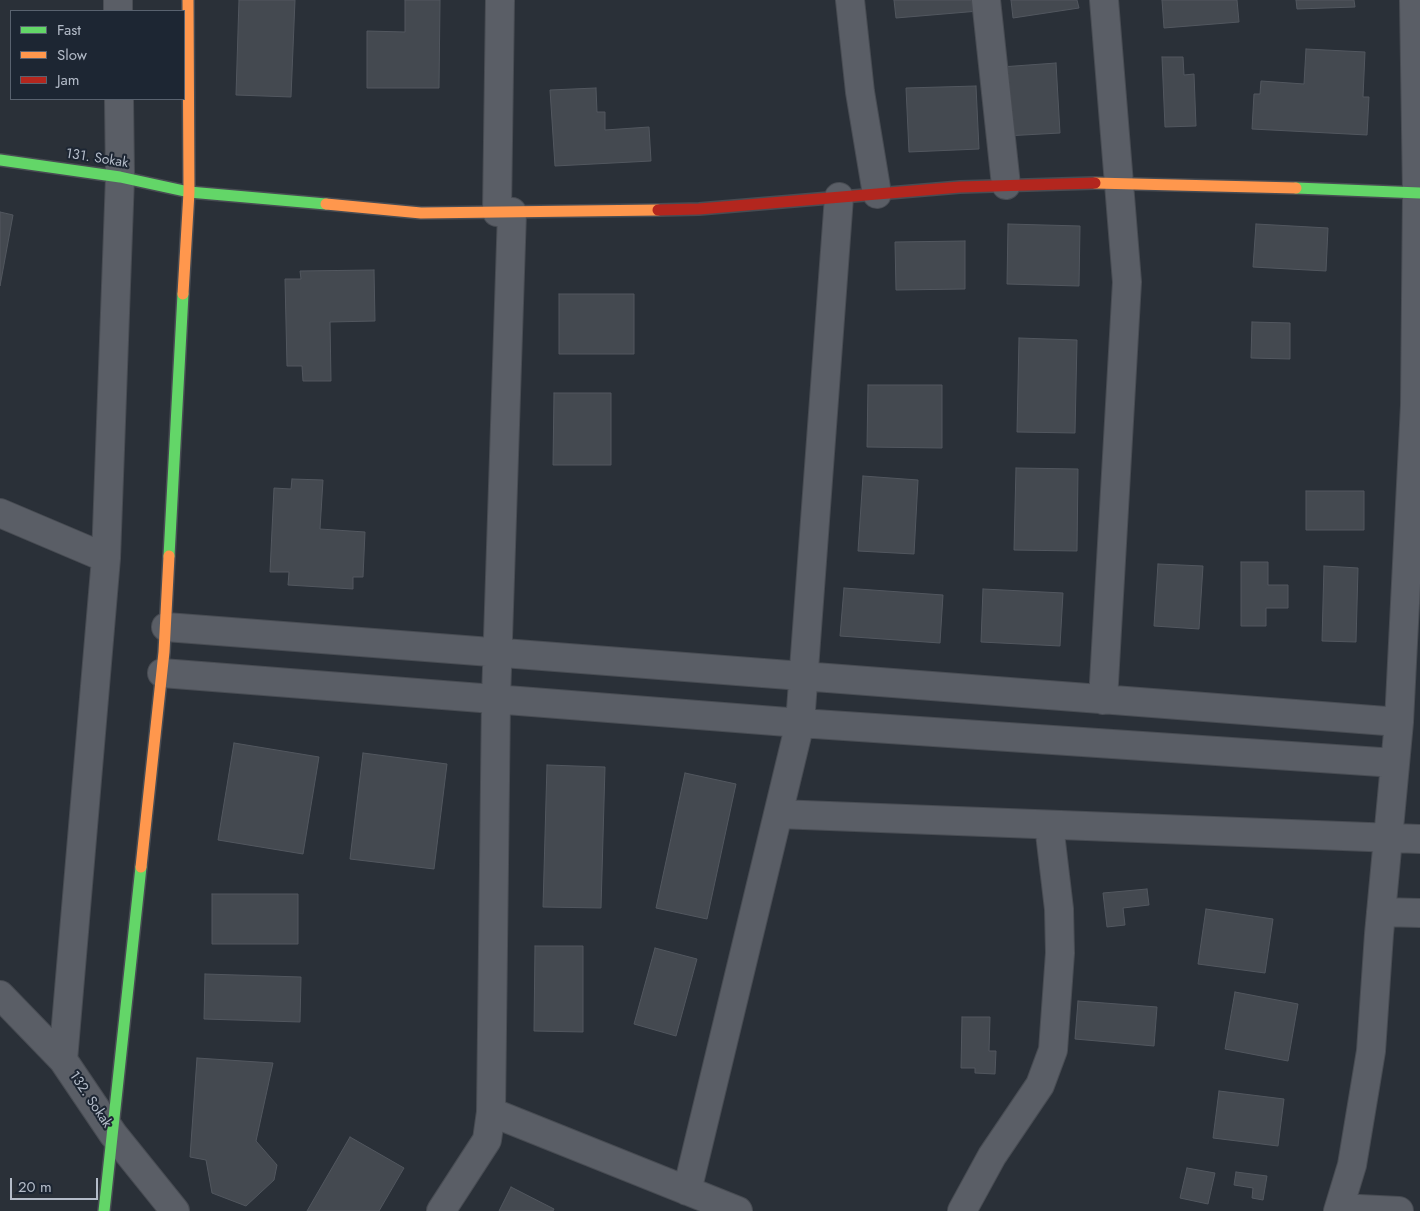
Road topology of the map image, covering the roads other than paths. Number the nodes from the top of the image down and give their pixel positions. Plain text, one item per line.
1 (188, 0) edge
2 (500, 0) edge
3 (850, 0) edge
4 (986, 0) edge
5 (1104, 0) edge
6 (1414, 0) edge
7 (119, 100) edge
8 (0, 160) edge
9 (120, 177) junction
10 (1118, 182) junction
11 (1006, 185) junction
12 (189, 192) junction
13 (1418, 193) edge
14 (877, 194) junction
15 (840, 198) junction
16 (505, 212) junction
17 (1417, 406) edge
18 (0, 513) edge
19 (1414, 553) edge
20 (106, 558) junction
21 (166, 627) junction
22 (497, 653) junction
23 (162, 673) junction
24 (803, 677) junction
25 (496, 699) junction
26 (1103, 700) junction
27 (1399, 722) junction
28 (800, 723) junction
29 (1395, 763) junction
30 (778, 814) junction
31 (1049, 825) junction
32 (1388, 839) junction
33 (1420, 839) edge
34 (1381, 912) junction
35 (1420, 913) edge
36 (0, 995) edge
37 (63, 1060) junction
38 (491, 1112) junction
39 (112, 1134) junction
40 (687, 1191) junction
41 (172, 1206) edge
42 (1338, 1209) edge
43 (104, 1211) edge
44 (441, 1211) edge
45 (738, 1211) edge
46 (962, 1211) edge
47 (1399, 1211) edge

1 - 12 street
2 - 16 street
3 - 14 street
4 - 11 street
5 - 10 street
6 - 13 street
7 - 9 street
8 - 9 street, 131. Sokak
9 - 12 street, 131. Sokak
9 - 20 street
10 - 11 street, 131. Sokak
10 - 13 street, 131. Sokak
10 - 26 street
11 - 14 street, 131. Sokak
12 - 16 street, 131. Sokak
12 - 21 street
13 - 17 street
14 - 15 street, 131. Sokak
15 - 16 street, 131. Sokak
15 - 24 street
16 - 22 street
17 - 19 street
18 - 20 street
19 - 27 street
20 - 37 street
21 - 22 street
21 - 23 street
22 - 24 street
22 - 25 street
23 - 25 street
23 - 39 street
24 - 26 street
24 - 28 street
25 - 28 street
25 - 38 street
26 - 27 street
27 - 29 street
28 - 29 street
28 - 30 street
29 - 32 street
30 - 31 street
30 - 40 street
31 - 32 street
31 - 46 street
32 - 33 street
32 - 34 street
34 - 35 street
34 - 42 street
36 - 37 street, 132. Sokak
37 - 39 street, 132. Sokak
38 - 40 street
38 - 44 street
39 - 41 street, 132. Sokak
39 - 43 street
40 - 45 street
42 - 47 street

